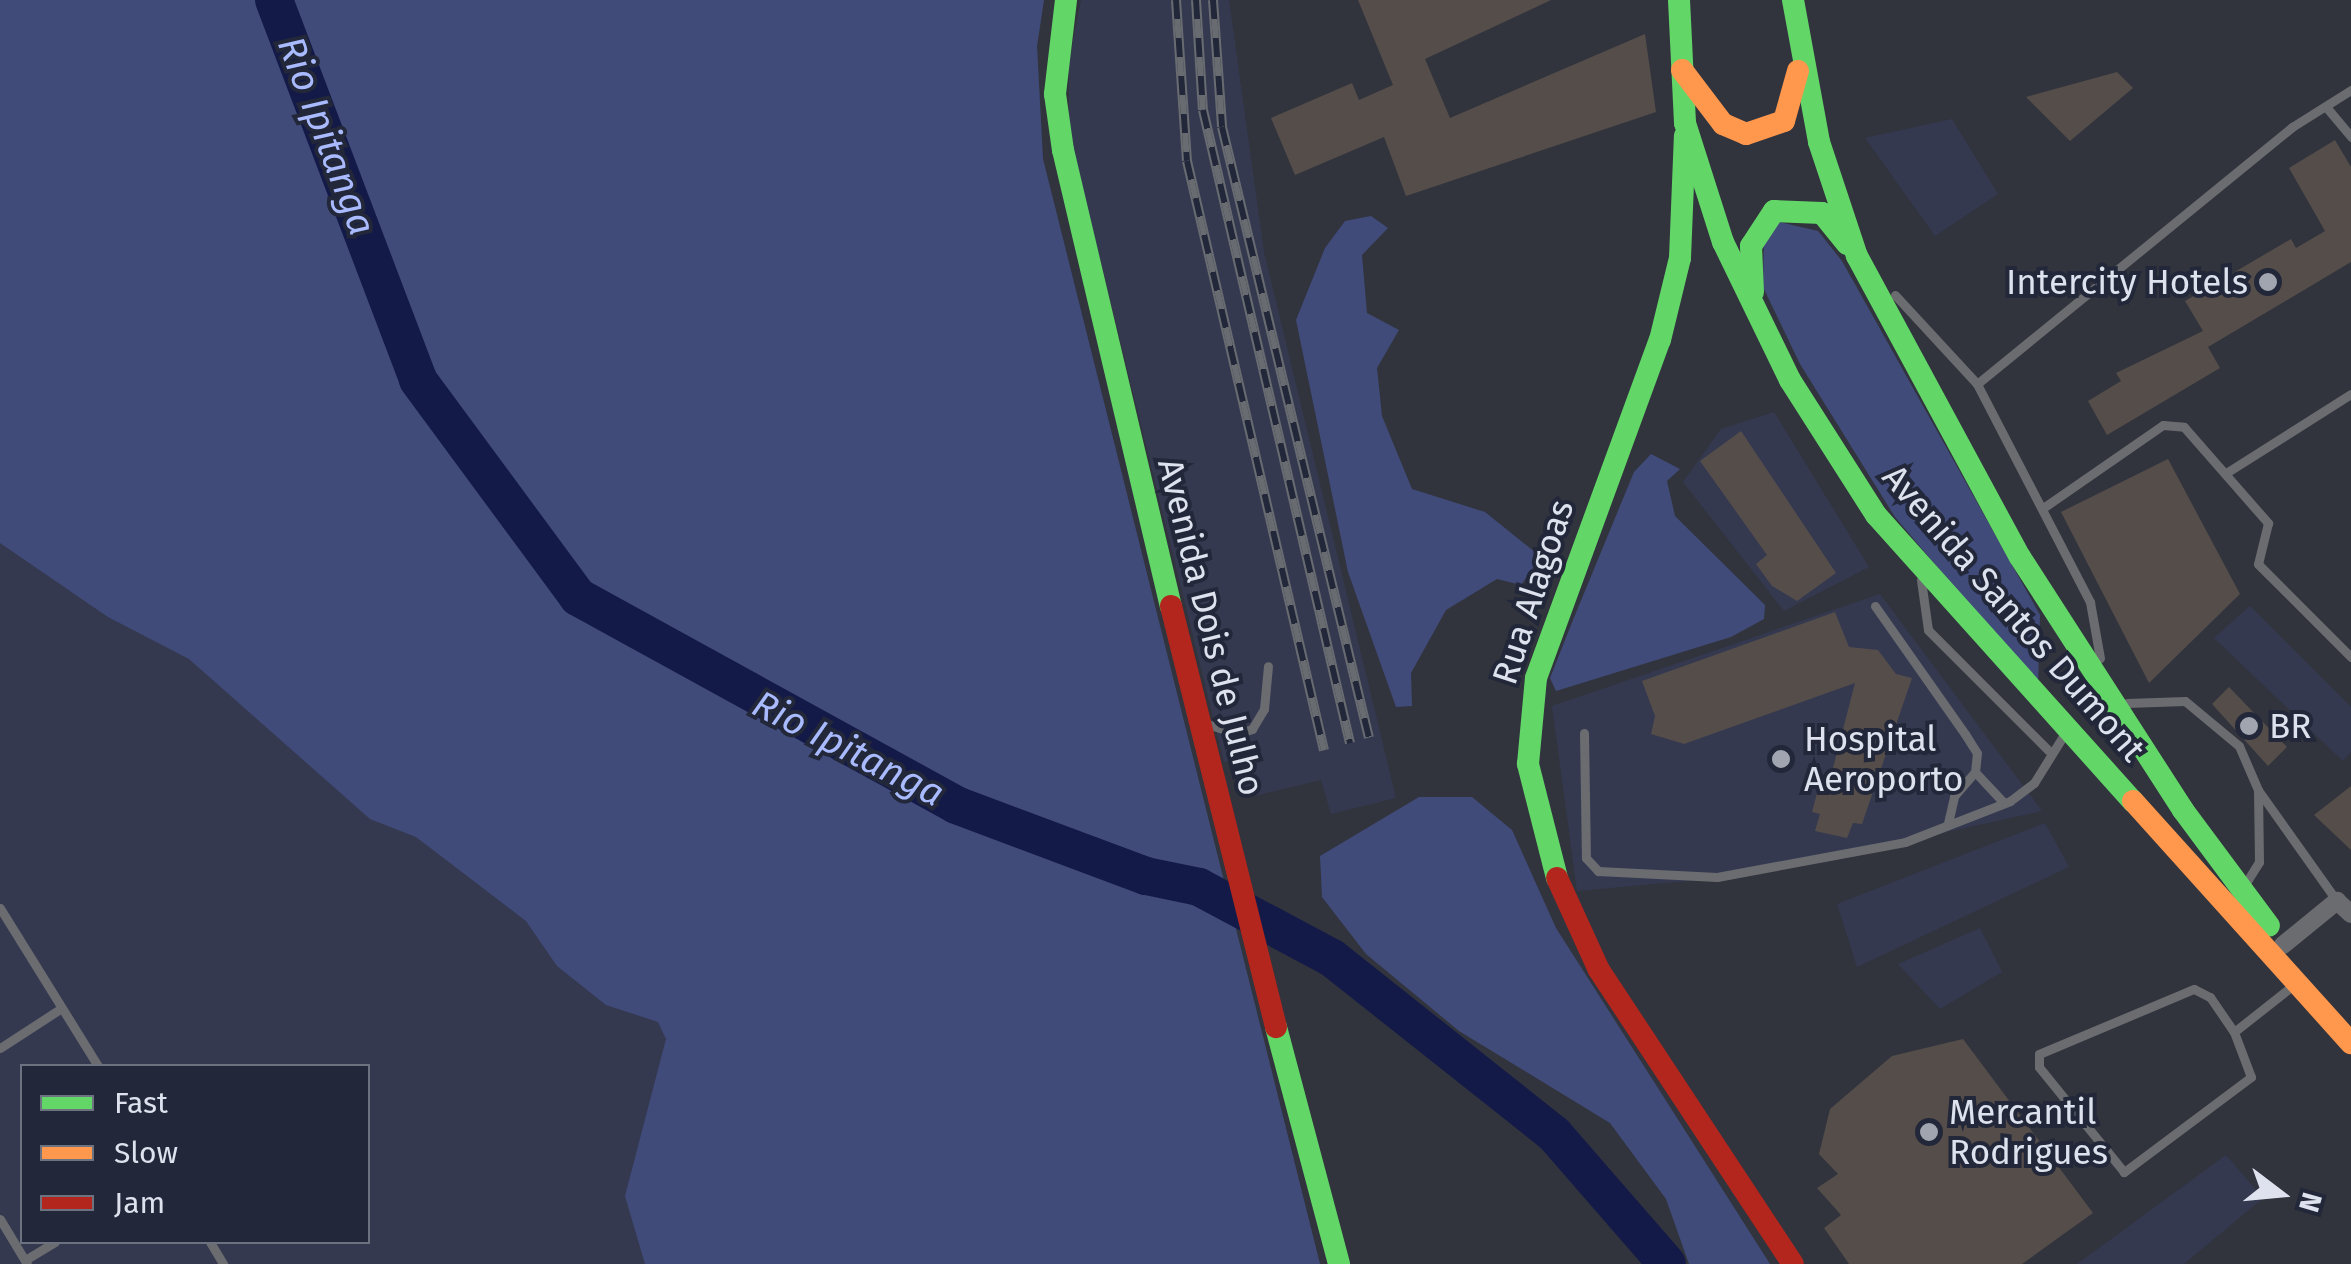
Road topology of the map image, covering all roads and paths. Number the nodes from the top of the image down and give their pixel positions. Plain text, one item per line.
1 (1066, 0) edge
2 (1679, 0) edge
3 (1793, 0) edge
4 (1793, 28) junction
5 (1681, 69) junction
6 (2351, 90) edge
7 (2326, 108) junction
8 (1685, 123) junction
9 (2351, 137) edge
10 (1857, 256) junction
11 (1757, 312) junction
12 (1977, 384) junction
13 (2351, 394) edge
14 (2226, 473) junction
15 (2043, 508) junction
16 (1922, 567) junction
17 (1876, 606) dead end
18 (2351, 657) edge
19 (1268, 666) dead end
20 (2100, 681) junction
21 (2115, 705) junction
22 (1197, 719) junction
23 (2067, 732) junction
24 (1584, 734) dead end
25 (2048, 750) junction
26 (1975, 772) junction
27 (2258, 790) junction
28 (2004, 803) junction
29 (1948, 823) junction
30 (2242, 889) junction
31 (2344, 907) edge
32 (0, 908) edge
33 (3, 920) edge
34 (2284, 945) junction
35 (2296, 983) junction
36 (60, 1009) junction
37 (2351, 1015) edge
38 (2234, 1032) junction
39 (2351, 1043) edge
40 (0, 1048) edge
41 (97, 1064) edge
42 (0, 1219) edge
43 (52, 1244) edge
44 (26, 1262) edge
45 (1339, 1264) edge
46 (1793, 1264) edge

1 - 22 main road, Avenida Dois de Julho
2 - 5 main road, Avenida Santos Dumont
3 - 4 main road, Avenida Santos Dumont
4 - 5 main road
4 - 10 main road, Avenida Santos Dumont
5 - 8 main road, Avenida Santos Dumont
6 - 7 lane
7 - 9 lane
7 - 12 lane
8 - 11 main road, Avenida Santos Dumont
8 - 46 main road, Rua Alagoas
10 - 11 main road
10 - 12 lane
10 - 20 main road, Avenida Santos Dumont
11 - 16 main road, Avenida Santos Dumont
12 - 15 lane
13 - 14 lane
14 - 15 lane
14 - 18 lane
15 - 20 lane
16 - 23 main road, Avenida Santos Dumont
16 - 25 lane
17 - 26 lane
19 - 22 lane
20 - 21 main road, Avenida Santos Dumont
21 - 27 lane
21 - 30 main road, Avenida Santos Dumont
22 - 45 main road, Avenida Dois de Julho
23 - 25 lane
23 - 35 main road, Avenida Santos Dumont
24 - 29 lane
25 - 28 lane
26 - 28 lane
26 - 29 lane
27 - 30 lane
27 - 31 lane
28 - 29 lane
30 - 34 main road, Avenida Santos Dumont
31 - 34 street
32 - 33 lane
33 - 36 lane
34 - 37 main road, Avenida Santos Dumont
35 - 38 lane
35 - 39 main road, Avenida Santos Dumont
36 - 40 lane
36 - 41 lane
38 - 38 lane
42 - 44 lane
43 - 44 lane

